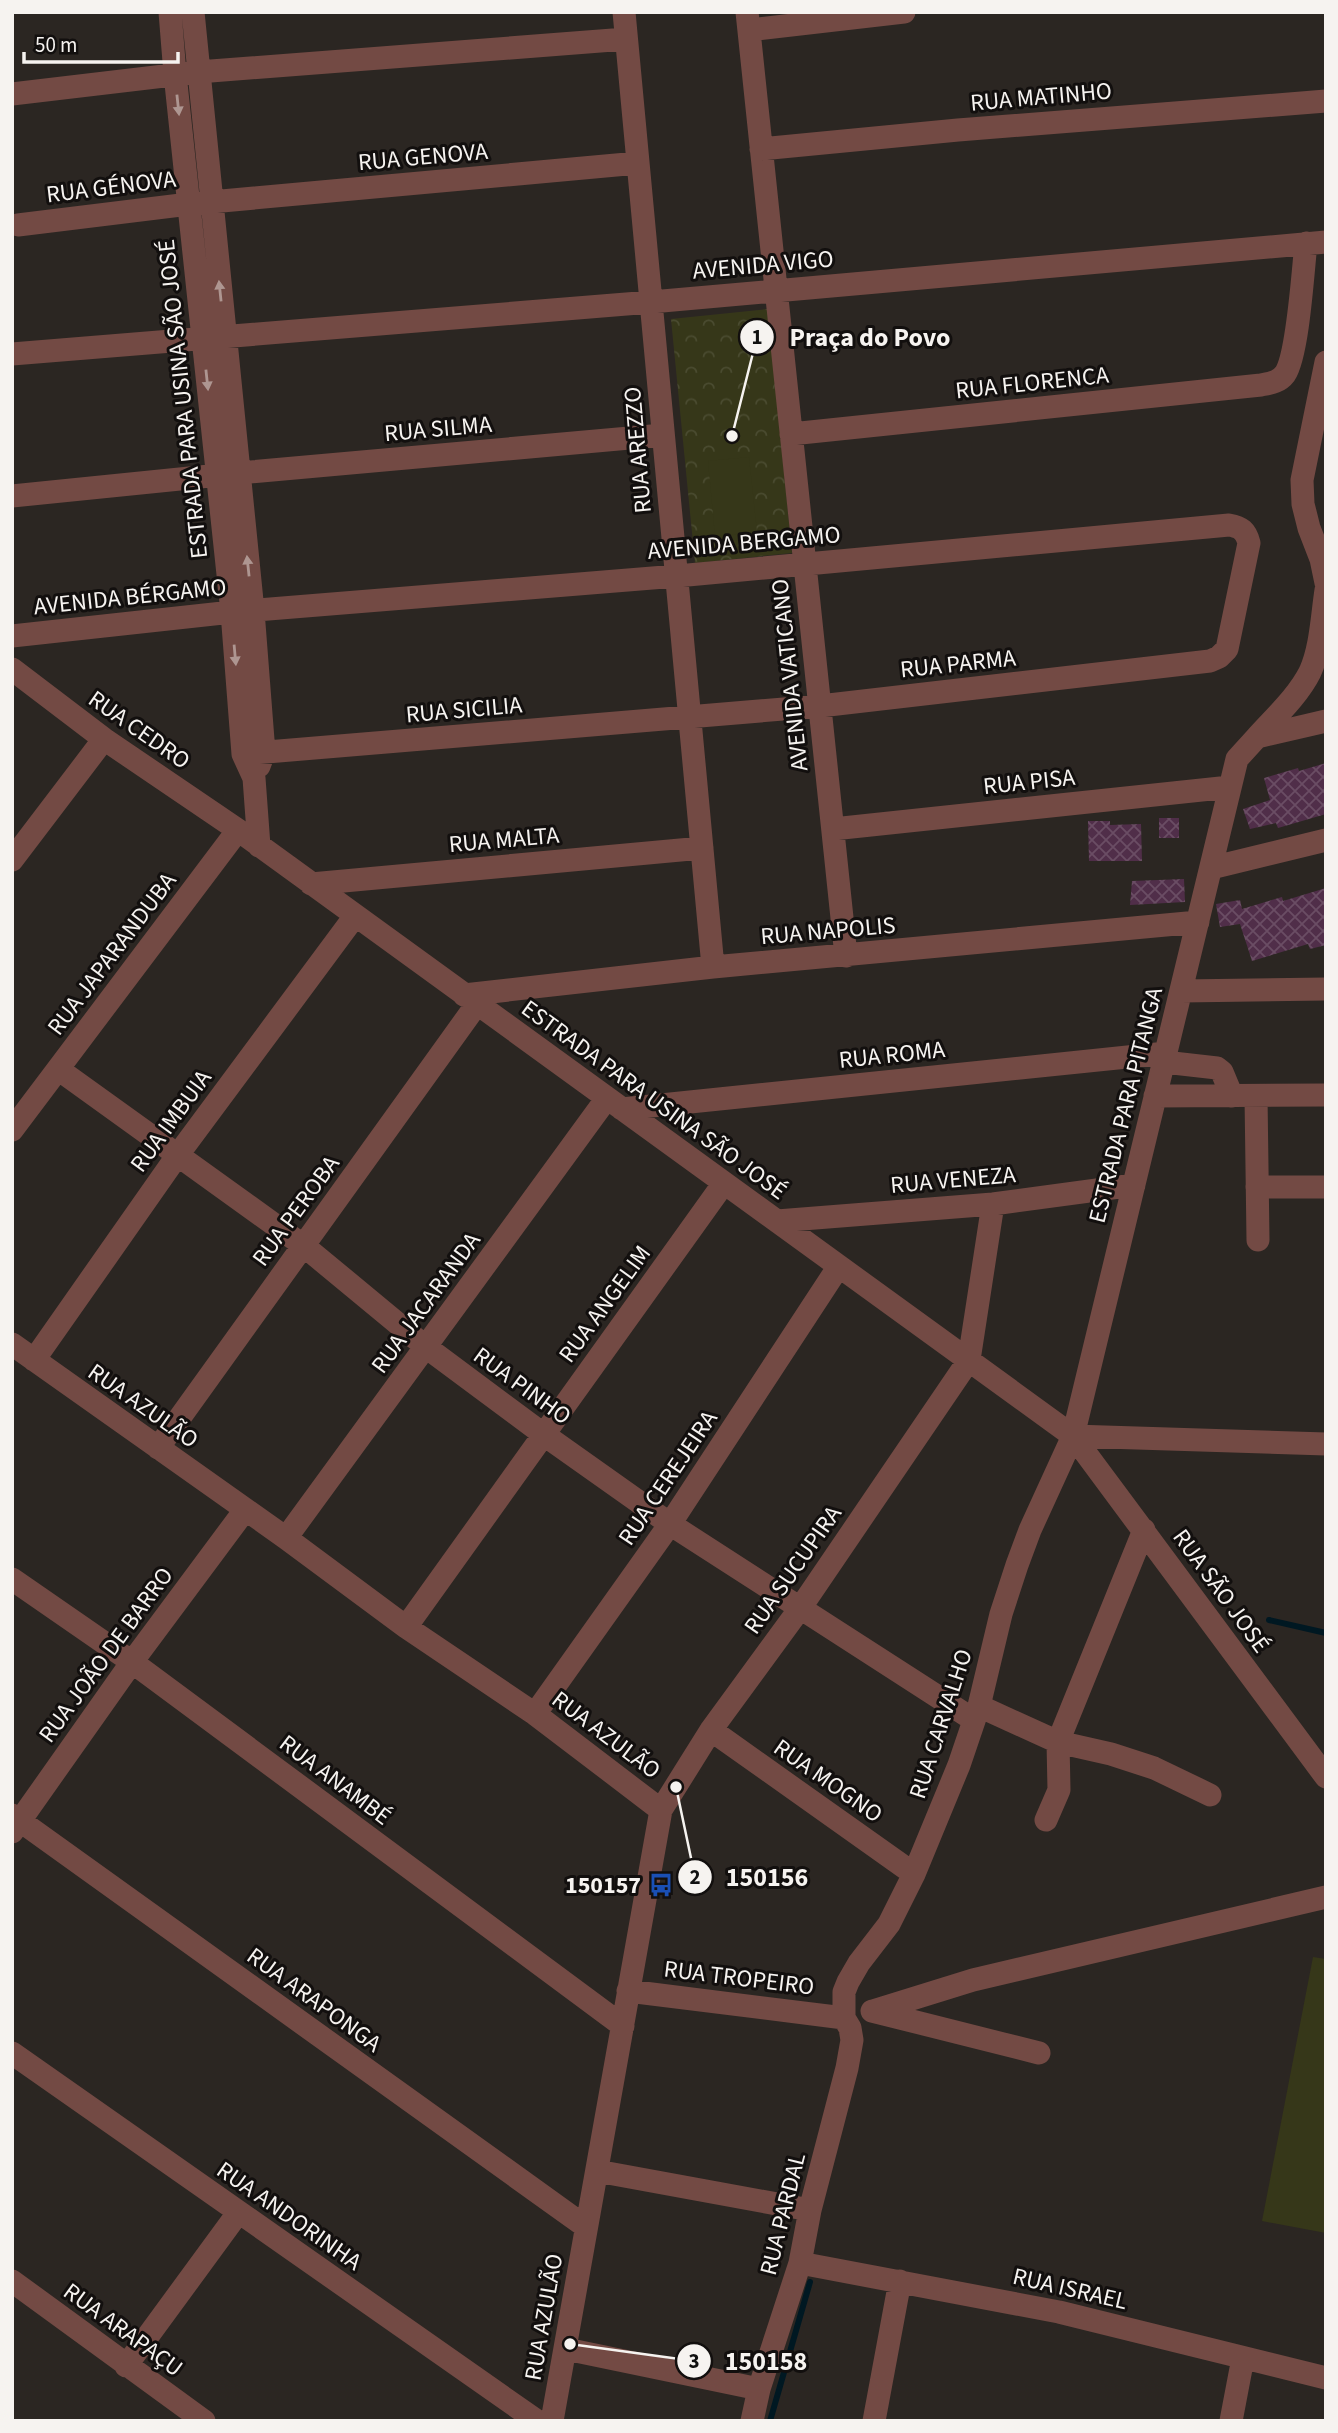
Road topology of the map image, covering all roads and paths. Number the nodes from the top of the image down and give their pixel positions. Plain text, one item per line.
1 (170, 12) edge
2 (193, 12) edge
3 (624, 12) edge
4 (904, 12) edge
5 (748, 21) edge
6 (626, 39) junction
7 (198, 72) junction
8 (174, 74) junction
9 (12, 94) edge
10 (1326, 101) edge
11 (761, 149) junction
12 (638, 163) junction
13 (200, 203) junction
14 (18, 225) dead end
15 (1316, 243) edge
16 (776, 290) junction
17 (651, 302) junction
18 (214, 337) junction
19 (12, 354) edge
20 (1326, 362) edge
21 (1279, 381) joint
22 (791, 434) junction
23 (663, 435) junction
24 (228, 474) junction
25 (12, 496) edge
26 (805, 564) junction
27 (677, 576) junction
28 (1326, 583) edge
29 (1326, 590) edge
30 (242, 612) junction
31 (12, 636) edge
32 (1227, 649) joint
33 (12, 669) edge
34 (820, 706) junction
35 (690, 718) junction
36 (1326, 720) edge
37 (1257, 737) junction
38 (104, 739) junction
39 (254, 754) junction
40 (1230, 787) junction
41 (238, 830) junction
42 (833, 830) junction
43 (1326, 841) edge
44 (259, 846) junction
45 (702, 848) junction
46 (12, 860) edge
47 (1211, 868) junction
48 (311, 884) junction
49 (355, 916) junction
50 (1198, 922) junction
51 (846, 956) junction
52 (713, 967) junction
53 (1326, 979) edge
54 (1285, 989) junction
55 (1326, 989) edge
56 (1181, 991) junction
57 (470, 999) junction
58 (1165, 1057) junction
59 (58, 1069) junction
60 (1326, 1095) edge
61 (1155, 1096) junction
62 (1233, 1096) junction
63 (1256, 1096) junction
64 (615, 1104) junction
65 (12, 1130) edge
66 (177, 1156) junction
67 (724, 1183) junction
68 (1134, 1185) junction
69 (1257, 1187) junction
70 (1326, 1187) edge
71 (993, 1204) junction
72 (777, 1222) junction
73 (1258, 1240) dead end
74 (304, 1246) junction
75 (839, 1266) junction
76 (12, 1344) edge
77 (426, 1348) junction
78 (34, 1360) junction
79 (969, 1360) junction
80 (543, 1434) junction
81 (1073, 1436) junction
82 (1326, 1444) edge
83 (158, 1448) junction
84 (245, 1510) junction
85 (670, 1524) junction
86 (1144, 1530) junction
87 (286, 1538) junction
88 (12, 1579) edge
89 (801, 1607) junction
90 (406, 1627) junction
91 (132, 1662) junction
92 (977, 1713) junction
93 (535, 1714) junction
94 (711, 1730) junction
95 (1058, 1742) junction
96 (1326, 1777) edge
97 (1210, 1795) dead end
98 (661, 1810) junction
99 (1046, 1820) dead end
100 (15, 1823) edge
101 (914, 1874) junction
102 (1326, 1897) edge
103 (628, 1991) junction
104 (873, 2011) junction
105 (847, 2023) junction
106 (623, 2026) junction
107 (12, 2053) edge
108 (1039, 2053) dead end
109 (597, 2171) junction
110 (810, 2210) junction
111 (238, 2213) junction
112 (586, 2227) junction
113 (800, 2263) junction
114 (12, 2281) edge
115 (900, 2281) junction
116 (566, 2349) junction
117 (1243, 2358) junction
118 (126, 2365) junction
119 (1326, 2378) edge
120 (759, 2389) junction
121 (204, 2421) edge
122 (537, 2421) edge
123 (552, 2421) edge
124 (752, 2421) edge
125 (874, 2421) edge
126 (1231, 2421) edge

1 - 8 street, ESTRADA PARA USINA SÃO JOSÉ
2 - 7 street, ESTRADA PARA USINA SÃO JOSÉ
3 - 6 street, RUA AREZZO
4 - 5 street
5 - 11 street, AVENIDA VATICANO
6 - 7 street
6 - 12 street, RUA AREZZO
7 - 8 street
7 - 13 street, ESTRADA PARA USINA SÃO JOSÉ
8 - 9 street
8 -> 13 street, ESTRADA PARA USINA SÃO JOSÉ
10 - 11 street, RUA MATINHO
11 - 16 street, AVENIDA VATICANO
12 - 13 street, RUA GENOVA
12 - 17 street, RUA AREZZO
13 - 14 street, RUA GÉNOVA
13 - 18 street, ESTRADA PARA USINA SÃO JOSÉ
15 - 16 street, AVENIDA VIGO
15 - 21 street, AVENIDA VIGO
16 - 17 street, AVENIDA VIGO
16 - 22 street, AVENIDA VATICANO
17 - 18 street, AVENIDA VIGO
17 - 23 street, RUA AREZZO
18 - 19 street, AVENIDA VIGO
18 - 24 street, ESTRADA PARA USINA SÃO JOSÉ
20 - 28 street
21 - 22 street, RUA FLORENCA
22 - 26 street, AVENIDA VATICANO
23 - 24 street, RUA SILMA
23 - 27 street, RUA AREZZO
24 - 25 street, RUA SILMA
24 - 30 street, ESTRADA PARA USINA SÃO JOSÉ
26 - 27 street, AVENIDA BERGAMO
26 - 32 street, AVENIDA BERGAMO
26 - 34 street, AVENIDA VATICANO
27 - 30 street, AVENIDA BERGAMO
27 - 35 street, RUA AREZZO
29 - 37 street, ESTRADA PARA PITANGA
30 - 31 street, AVENIDA BÉRGAMO
30 - 39 street, ESTRADA PARA USINA SÃO JOSÉ
32 - 34 street, RUA PARMA
33 - 38 street, RUA CEDRO
34 - 35 street, RUA PARMA
34 - 42 street, AVENIDA VATICANO
35 - 39 street, RUA SICILIA
35 - 45 street, RUA AREZZO
36 - 37 street
37 - 40 street, ESTRADA PARA PITANGA
38 - 41 street, RUA CEDRO
38 - 46 street
39 - 44 street, ESTRADA PARA USINA SÃO JOSÉ
40 - 42 street, RUA PISA
40 - 47 street, ESTRADA PARA PITANGA
41 - 44 street
41 - 59 street, RUA JAPARANDUBA
42 - 51 street, AVENIDA VATICANO
43 - 47 street
44 - 48 street, ESTRADA PARA USINA SÃO JOSÉ
45 - 48 street, RUA MALTA
45 - 52 street, RUA AREZZO
47 - 50 street, ESTRADA PARA PITANGA
48 - 49 street, ESTRADA PARA USINA SÃO JOSÉ
49 - 57 street, ESTRADA PARA USINA SÃO JOSÉ
49 - 66 street, RUA IMBUIA
50 - 51 street, RUA NAPOLIS
50 - 56 street, ESTRADA PARA PITANGA
51 - 52 street, RUA NAPOLIS
52 - 57 street, RUA NAPOLIS
53 - 54 street
54 - 55 street
54 - 56 street
56 - 58 street, ESTRADA PARA PITANGA
57 - 64 street, ESTRADA PARA USINA SÃO JOSÉ
57 - 74 street, RUA PEROBA
58 - 61 street, ESTRADA PARA PITANGA
58 - 62 street, RUA ROMA
58 - 64 street, RUA ROMA
59 - 65 street, RUA JAPARANDUBA
59 - 66 street, RUA PINHO
60 - 63 street
61 - 62 street
61 - 68 street, ESTRADA PARA PITANGA
62 - 63 street
63 - 69 street
64 - 67 street, ESTRADA PARA USINA SÃO JOSÉ
64 - 77 street, RUA JACARANDA
66 - 74 street, RUA PINHO
66 - 78 street, RUA IMBUIA
67 - 72 street, ESTRADA PARA USINA SÃO JOSÉ
67 - 80 street, RUA ANGELIM
68 - 71 street, RUA VENEZA
68 - 81 street, ESTRADA PARA PITANGA
69 - 70 street
69 - 73 street
71 - 72 street, RUA VENEZA
71 - 79 street
72 - 75 street, ESTRADA PARA USINA SÃO JOSÉ
74 - 77 street, RUA PINHO
74 - 83 street, RUA PEROBA
75 - 79 street, ESTRADA PARA USINA SÃO JOSÉ
75 - 85 street, RUA CEREJEIRA
76 - 78 street, RUA AZULÃO
77 - 80 street, RUA PINHO
77 - 87 street, RUA JACARANDA
78 - 83 street, RUA AZULÃO
79 - 81 street, ESTRADA PARA USINA SÃO JOSÉ
79 - 89 street, RUA SUCUPIRA
80 - 85 street, RUA PINHO
80 - 90 street, RUA ANGELIM
81 - 82 street
81 - 86 street, RUA SÃO JOSÉ
81 - 92 street, RUA CARVALHO
83 - 84 street, RUA AZULÃO
84 - 87 street, RUA AZULÃO
84 - 91 street, RUA JOÃO DE BARRO
85 - 89 street, RUA PINHO
85 - 93 street, RUA CEREJEIRA
86 - 95 street
86 - 96 street, RUA SÃO JOSÉ
87 - 90 street, RUA AZULÃO
88 - 91 street, RUA ANAMBÉ
89 - 92 street, RUA PINHO
89 - 94 street, RUA SUCUPIRA
90 - 93 street, RUA AZULÃO
91 - 100 street, RUA JOÃO DE BARRO
91 - 106 street, RUA ANAMBÉ
92 - 95 street, RUA PINHO
92 - 101 street, RUA CARVALHO
93 - 98 street, RUA AZULÃO
94 - 98 street, RUA SUCUPIRA
94 - 101 street, RUA MOGNO
95 - 97 street, RUA PINHO
95 - 99 street
98 - 103 street, RUA AZULÃO
100 - 112 street, RUA ARAPONGA
101 - 105 street, RUA CARVALHO
102 - 104 street
103 - 105 street, RUA TROPEIRO
103 - 106 street, RUA AZULÃO
104 - 105 street
104 - 108 street
105 - 110 street, RUA PARDAL
106 - 109 street, RUA AZULÃO
107 - 111 street, RUA ANDORINHA
109 - 110 street
109 - 112 street, RUA AZULÃO
110 - 113 street, RUA PARDAL
111 - 118 street
111 - 122 street, RUA ANDORINHA
112 - 116 street, RUA AZULÃO
113 - 115 street, RUA ISRAEL
113 - 120 street, RUA PARDAL
114 - 118 street, RUA ARAPAÇU
115 - 117 street, RUA ISRAEL
115 - 125 street
116 - 120 street
116 - 123 street, RUA AZULÃO
117 - 119 street, RUA ISRAEL
117 - 126 street
118 - 121 street, RUA ARAPAÇU
120 - 124 street, RUA PARDAL

